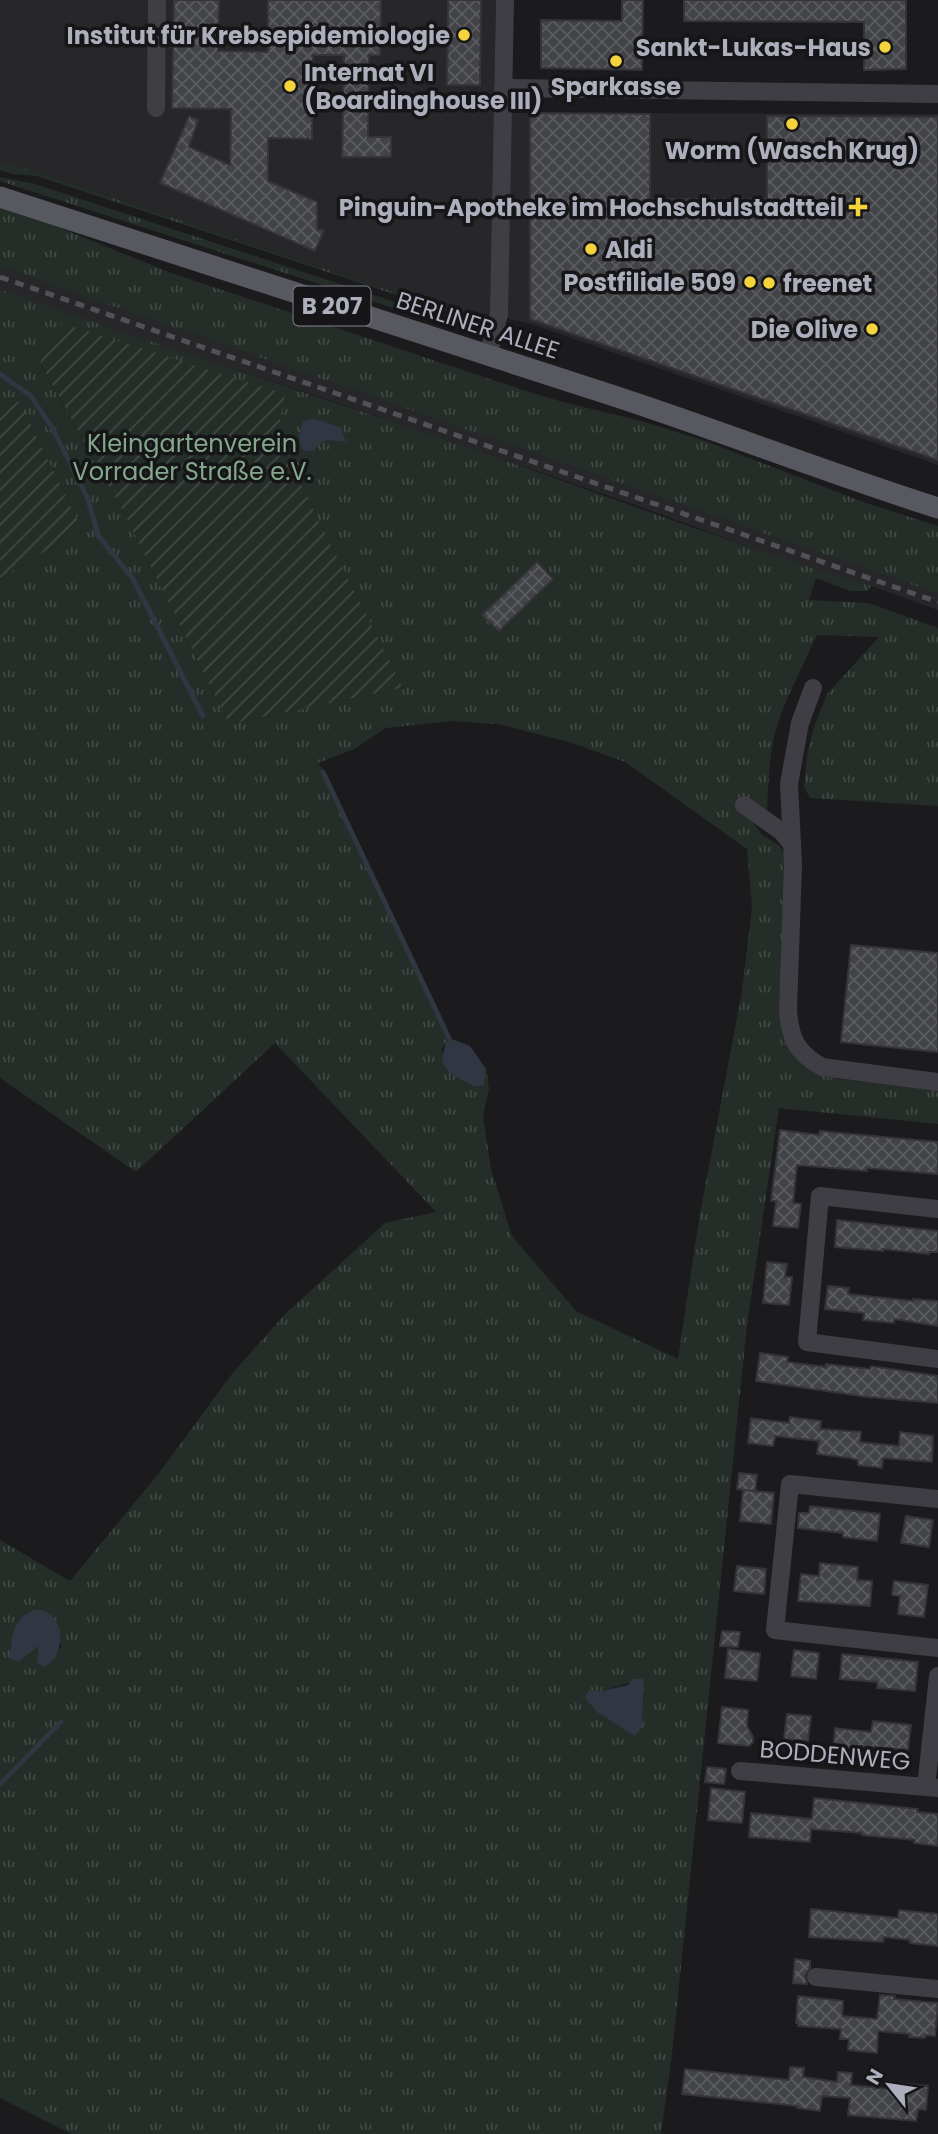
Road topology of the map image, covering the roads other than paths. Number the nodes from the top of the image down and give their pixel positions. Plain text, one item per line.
1 (157, 0) edge
2 (505, 0) edge
3 (503, 88) junction
4 (938, 94) edge
5 (156, 108) dead end
6 (0, 197) edge
7 (488, 356) junction
8 (938, 508) edge
9 (813, 688) dead end
10 (744, 805) dead end
11 (792, 844) junction
12 (938, 1082) edge
13 (938, 1209) edge
14 (938, 1359) edge
15 (938, 1499) edge
16 (938, 1648) edge
17 (938, 1676) edge
18 (740, 1771) dead end
19 (932, 1787) edge
20 (816, 1977) dead end
21 (938, 1989) edge

1 - 5 street
2 - 3 street
3 - 4 street
3 - 7 street
6 - 7 main road, BERLINER ALLEE / B 207
7 - 8 main road, BERLINER ALLEE / B 207
9 - 11 street
10 - 11 street
11 - 12 street
13 - 14 street
15 - 16 street
17 - 19 street
18 - 19 street, BODDENWEG
20 - 21 street

